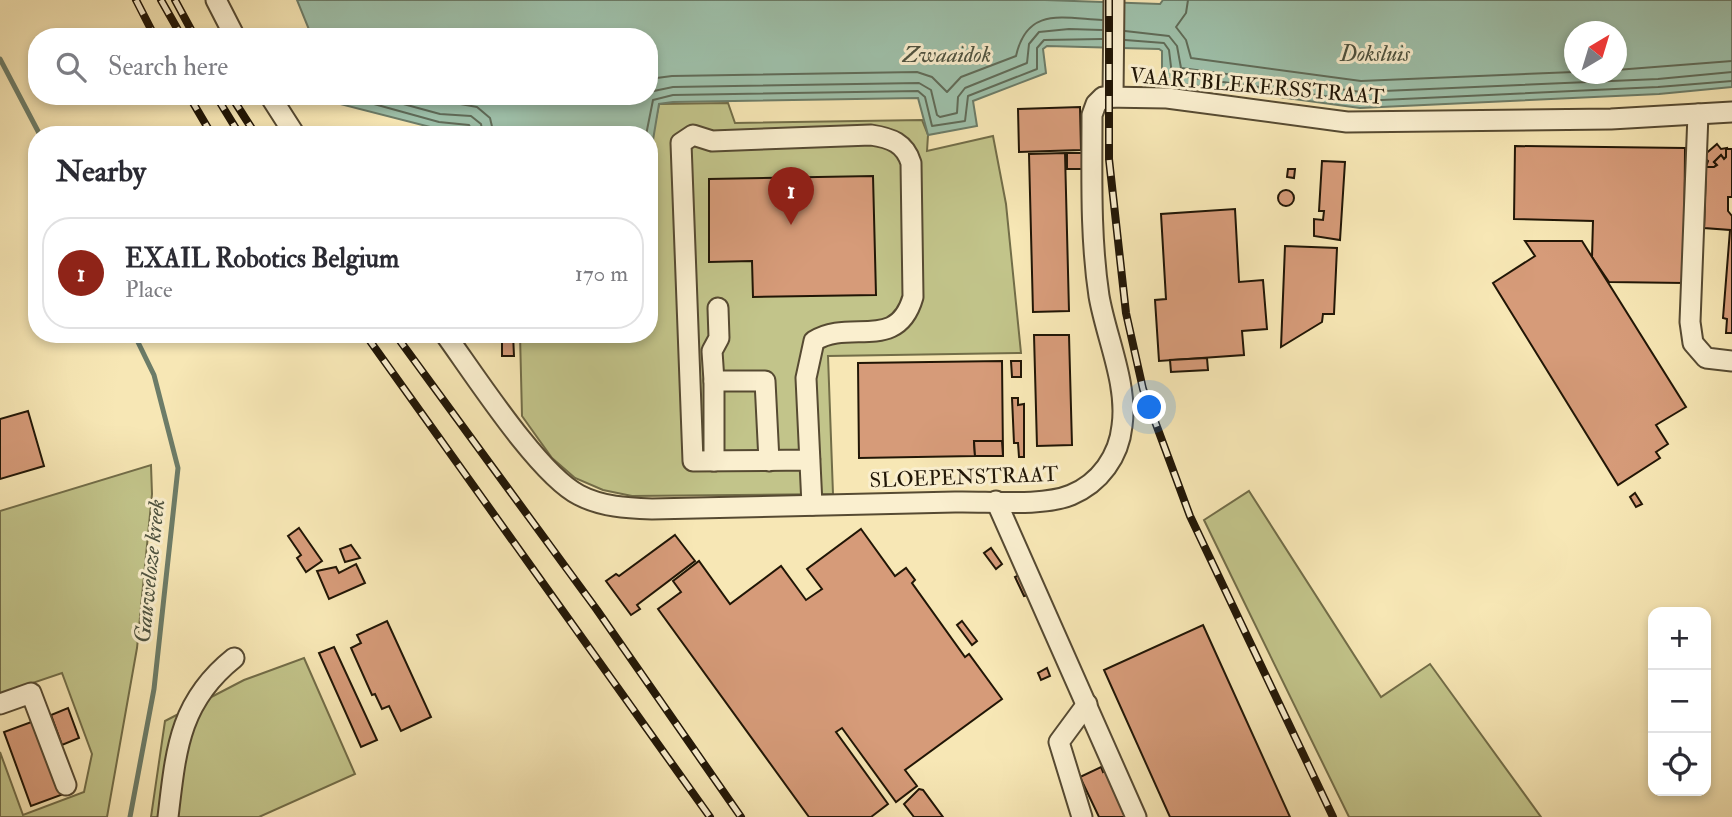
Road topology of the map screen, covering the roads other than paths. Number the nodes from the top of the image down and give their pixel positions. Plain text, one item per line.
1 (216, 0) edge
2 (1114, 0) edge
3 (230, 28) edge
4 (1113, 97) junction
5 (276, 105) edge
6 (1732, 112) edge
7 (1698, 114) junction
8 (289, 126) edge
9 (718, 308) dead end
10 (452, 343) edge
11 (1732, 361) edge
12 (714, 381) junction
13 (810, 460) junction
14 (714, 461) junction
15 (769, 461) junction
16 (996, 501) junction
17 (812, 505) junction
18 (234, 658) dead end
19 (0, 704) edge
20 (1087, 704) junction
21 (66, 785) dead end
22 (168, 817) edge
23 (1082, 817) edge
24 (1136, 817) edge

1 - 3 street
2 - 4 street
4 - 7 street, VAARTBLEKERSSTRAAT
4 - 16 street, SLOEPENSTRAAT
5 - 8 street
6 - 7 street, VAARTBLEKERSSTRAAT
7 - 11 street
9 - 12 street
10 - 17 street, SLOEPENSTRAAT
12 - 14 street
12 - 15 street
13 - 14 street
13 - 15 street
13 - 17 street
14 - 15 street
16 - 17 street, SLOEPENSTRAAT
16 - 20 street
18 - 22 street
19 - 21 street
20 - 23 street
20 - 24 street

